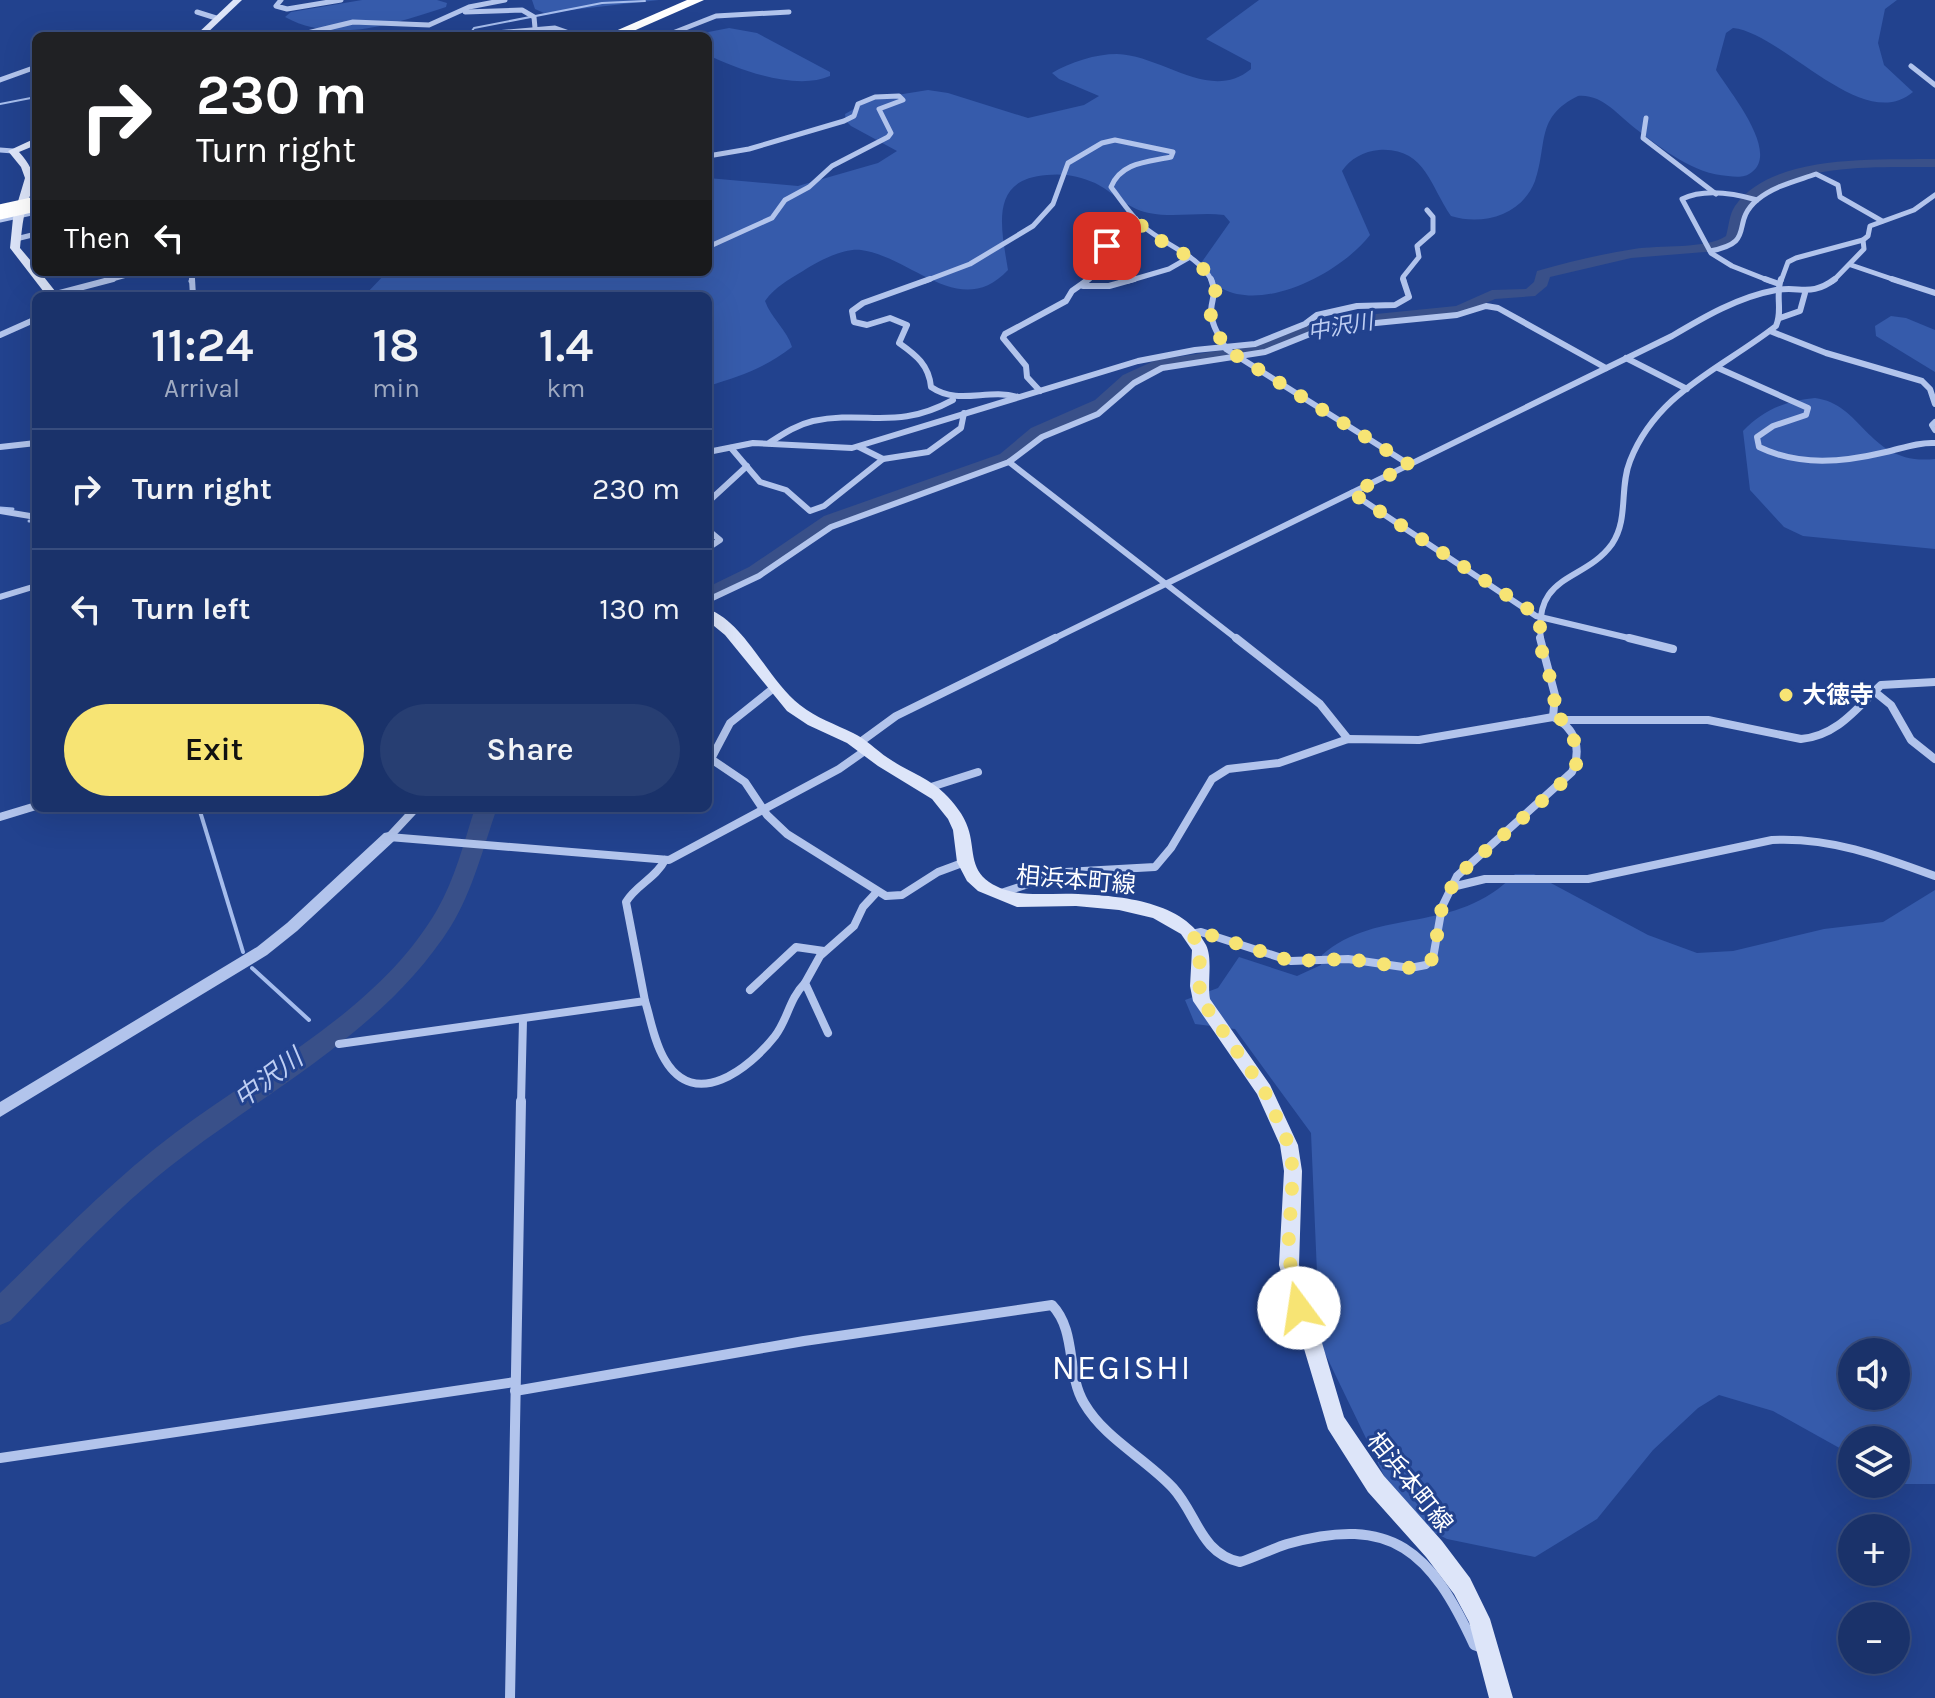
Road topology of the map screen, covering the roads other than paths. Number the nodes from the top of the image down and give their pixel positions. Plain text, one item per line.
1 (238, 0) edge
2 (281, 0) edge
3 (341, 0) edge
4 (505, 0) edge
5 (698, 0) edge
6 (318, 1) edge
7 (458, 11) junction
8 (197, 12) dead end
9 (789, 12) dead end
10 (216, 18) junction
11 (535, 28) junction
12 (203, 32) edge
13 (312, 32) edge
14 (498, 32) edge
15 (568, 32) edge
16 (621, 32) edge
17 (675, 32) edge
18 (1911, 66) dead end
19 (32, 68) edge
20 (0, 80) edge
21 (1935, 85) edge
22 (1646, 118) dead end
23 (32, 143) edge
24 (0, 150) edge
25 (13, 151) junction
26 (712, 155) edge
27 (32, 187) edge
28 (1716, 194) junction
29 (1935, 195) edge
30 (32, 198) edge
31 (1756, 199) junction
32 (32, 200) edge
33 (1427, 210) dead end
34 (0, 212) edge
35 (32, 213) edge
36 (19, 216) junction
37 (1136, 219) junction
38 (0, 220) edge
39 (1882, 221) junction
40 (32, 235) edge
41 (16, 239) junction
42 (1863, 240) junction
43 (712, 245) edge
44 (1708, 248) junction
45 (1190, 257) junction
46 (1851, 265) junction
47 (32, 269) edge
48 (38, 276) edge
49 (123, 276) edge
50 (1083, 286) junction
51 (1778, 287) junction
52 (50, 292) edge
53 (67, 292) edge
54 (1805, 293) junction
55 (1935, 293) edge
56 (1780, 318) junction
57 (32, 321) edge
58 (1770, 331) junction
59 (0, 335) edge
60 (1232, 353) junction
61 (1626, 358) junction
62 (1606, 368) junction
63 (1718, 368) junction
64 (1687, 389) junction
65 (1040, 391) junction
66 (1018, 397) junction
67 (953, 399) junction
68 (1935, 404) edge
69 (964, 413) junction
70 (1935, 422) edge
71 (1935, 430) edge
72 (32, 443) edge
73 (769, 443) junction
74 (1935, 443) edge
75 (0, 447) edge
76 (859, 447) junction
77 (731, 448) junction
78 (712, 451) edge
79 (883, 459) junction
80 (1009, 462) junction
81 (1410, 465) junction
82 (747, 466) junction
83 (1352, 493) junction
84 (712, 498) edge
85 (0, 511) edge
86 (32, 516) edge
87 (712, 533) edge
88 (712, 545) edge
89 (1164, 585) junction
90 (32, 587) edge
91 (0, 597) edge
92 (712, 598) edge
93 (712, 617) edge
94 (1540, 617) junction
95 (1673, 649) dead end
96 (1935, 682) edge
97 (775, 687) junction
98 (1875, 692) junction
99 (1553, 717) junction
100 (1563, 720) junction
101 (1348, 739) junction
102 (862, 746) junction
103 (712, 754) edge
104 (712, 758) edge
105 (1935, 759) edge
106 (978, 772) dead end
107 (928, 788) junction
108 (32, 807) edge
109 (763, 810) junction
110 (412, 812) edge
111 (0, 817) edge
112 (389, 837) junction
113 (665, 860) junction
114 (965, 862) junction
115 (1935, 876) edge
116 (1451, 887) junction
117 (875, 894) junction
118 (997, 895) junction
119 (1192, 934) junction
120 (824, 951) junction
121 (805, 983) junction
122 (750, 990) dead end
123 (645, 1001) junction
124 (523, 1020) junction
125 (828, 1033) dead end
126 (339, 1044) dead end
127 (0, 1110) edge
128 (515, 1387) junction
129 (0, 1458) edge
130 (1488, 1649) junction
131 (510, 1698) edge
132 (1501, 1698) edge

1 - 10 main road
2 - 6 street
3 - 6 street
4 - 7 street
5 - 16 highway
7 - 11 street
7 - 13 street
8 - 10 street
9 - 17 street
10 - 12 main road
11 - 14 street
11 - 15 street
18 - 21 street
19 - 20 street
22 - 28 street
23 - 25 main road
24 - 25 street
25 - 27 main road
26 - 43 street
28 - 31 street
28 - 44 street
29 - 39 street
30 - 34 highway, bridge
31 - 39 street
31 - 44 street
32 - 36 main road
33 - 60 street
35 - 36 street
36 - 38 street
36 - 41 main road
37 - 45 street
37 - 50 street
37 - 67 street
39 - 42 street
40 - 41 street
41 - 47 main road
42 - 46 street
42 - 51 street
44 - 51 street
45 - 50 street
45 - 60 street
46 - 54 street
46 - 55 street
48 - 52 main road
49 - 53 street
50 - 65 street
51 - 54 street
51 - 56 street
51 - 61 street
54 - 56 street
56 - 58 street
57 - 59 street
58 - 63 street
58 - 68 street
60 - 62 street
60 - 65 street
60 - 80 street
60 - 81 street
61 - 62 street
61 - 64 street
62 - 81 street
63 - 64 street
63 - 74 street
64 - 94 street
65 - 66 street
66 - 67 street
66 - 69 street
67 - 73 street
69 - 76 street
69 - 79 street
70 - 71 street
72 - 75 street
73 - 76 street
73 - 77 street
76 - 79 street
77 - 78 street
77 - 82 street
79 - 82 street
80 - 89 street
80 - 92 street
81 - 83 street
82 - 84 street
83 - 89 street
83 - 94 street
85 - 86 street
87 - 88 street
89 - 101 street
89 - 102 street
90 - 91 street
93 - 97 main road
94 - 95 street
94 - 99 street
96 - 98 street
97 - 102 main road
97 - 103 street
98 - 100 street
98 - 105 street
99 - 100 street
99 - 101 street
100 - 116 street
101 - 118 street
102 - 107 main road
102 - 109 street
104 - 109 street
106 - 107 street
107 - 114 main road
108 - 111 street
109 - 113 street
109 - 117 street
110 - 112 street
112 - 113 street
112 - 127 street
113 - 123 street
114 - 117 street
114 - 118 main road, 相浜本町線
115 - 116 street
116 - 119 street
117 - 120 street
118 - 119 main road, 相浜本町線
119 - 130 main road, 相浜本町線
120 - 121 street
120 - 122 street
121 - 123 street
121 - 125 street
123 - 124 street
124 - 126 street
124 - 128 street
128 - 129 street
128 - 130 street
128 - 131 street
130 - 132 main road, 相浜本町線

